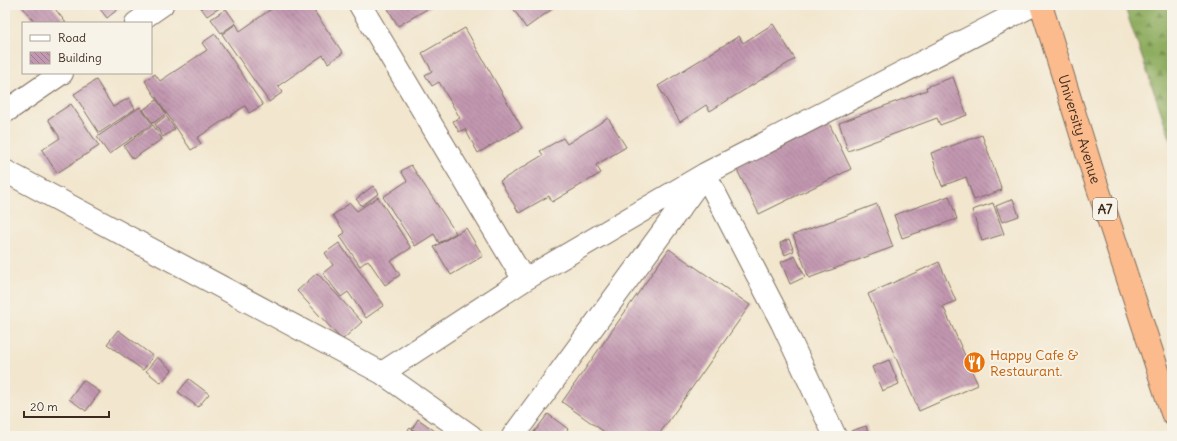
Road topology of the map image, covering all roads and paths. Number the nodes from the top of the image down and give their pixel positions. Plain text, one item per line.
1 (162, 5) edge
2 (360, 5) edge
3 (1033, 5) edge
4 (1041, 5) edge
5 (137, 22) edge
6 (61, 74) edge
7 (5, 112) edge
8 (5, 171) edge
9 (705, 174) junction
10 (524, 280) junction
11 (382, 373) junction
12 (1172, 413) edge
13 (471, 436) edge
14 (513, 436) edge
15 (835, 436) edge

1 - 5 street
2 - 10 street
3 - 9 street
4 - 12 highway, University Avenue / A7
6 - 7 street
8 - 11 street
9 - 10 street
9 - 14 street
9 - 15 street
10 - 11 street
11 - 13 street

